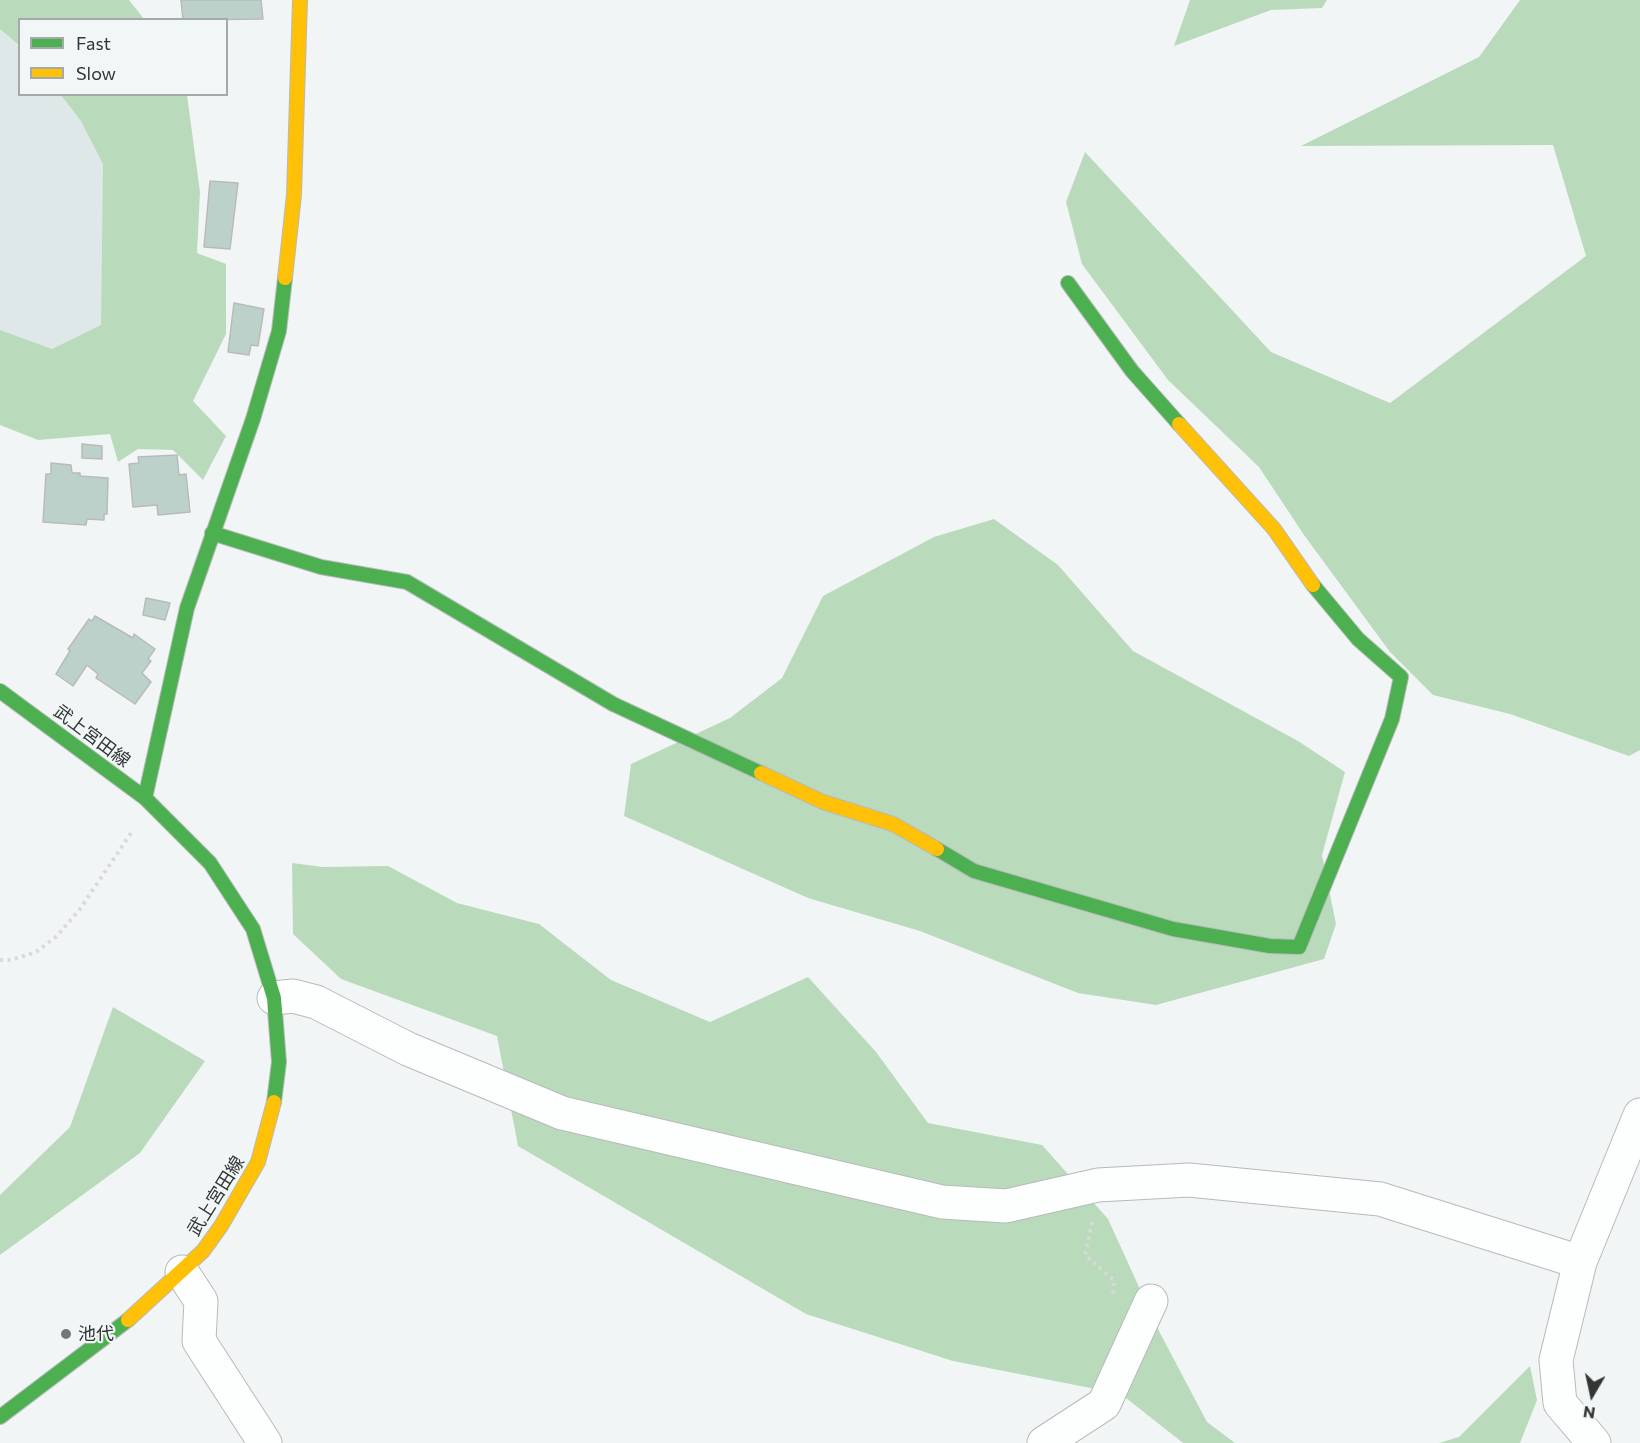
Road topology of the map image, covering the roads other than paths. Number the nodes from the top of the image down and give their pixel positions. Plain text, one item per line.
1 (300, 0) edge
2 (1068, 282) dead end
3 (212, 533) junction
4 (0, 691) edge
5 (145, 798) junction
6 (274, 998) junction
7 (1640, 1115) edge
8 (1580, 1262) junction
9 (182, 1272) junction
10 (1151, 1301) dead end
11 (0, 1417) edge
12 (265, 1443) edge
13 (1044, 1443) edge
14 (1594, 1443) edge

1 - 3 street
2 - 3 street
3 - 5 street
4 - 5 street, 武上宮田線
5 - 6 street, 武上宮田線
6 - 8 street
6 - 9 street, 武上宮田線
7 - 8 street
8 - 14 street
9 - 11 street, 武上宮田線
9 - 12 street
10 - 13 street

